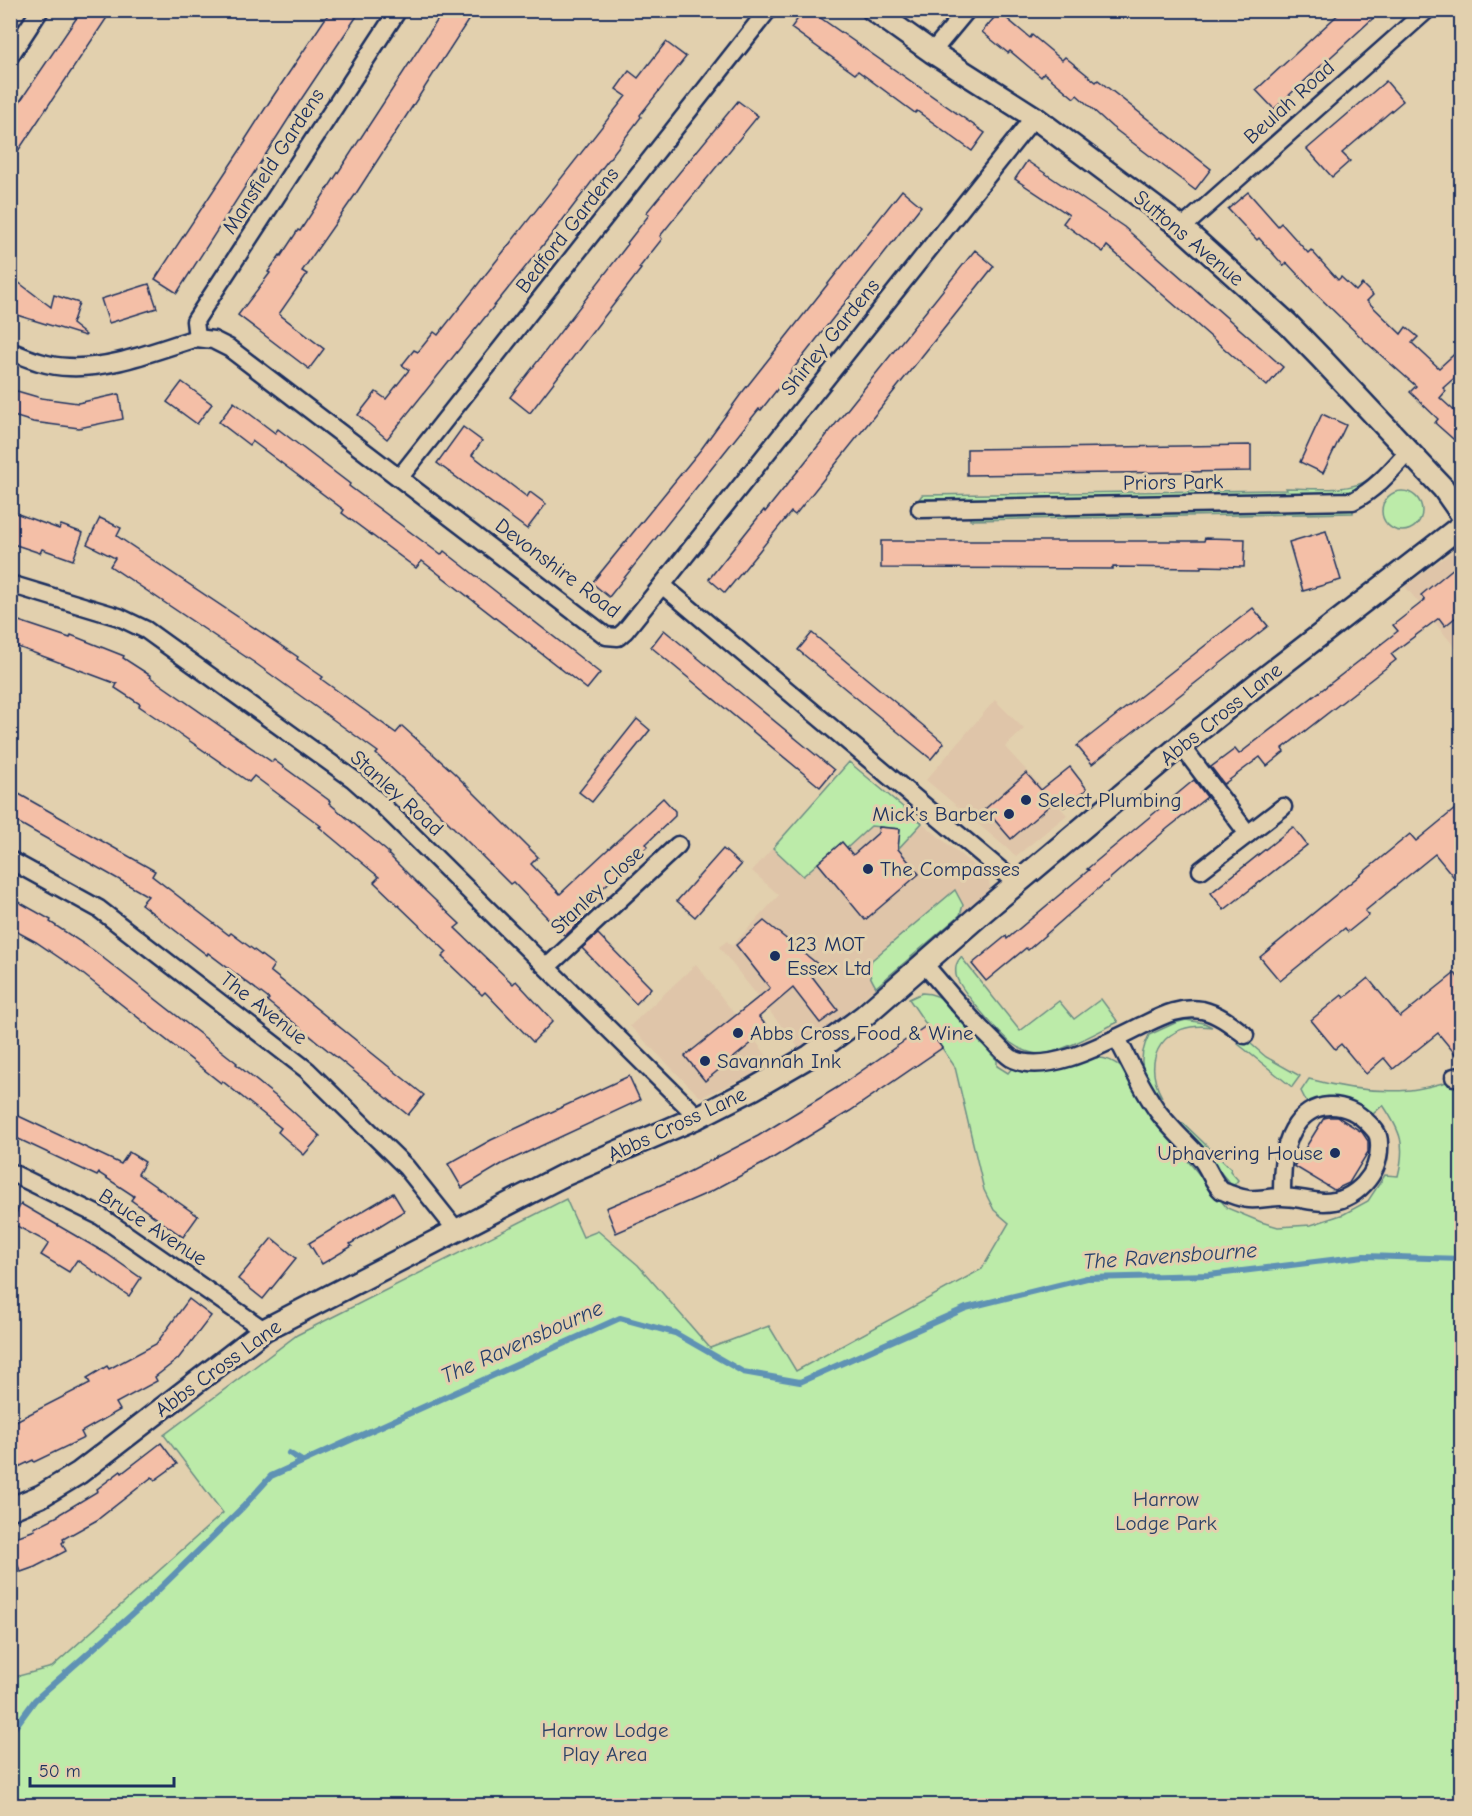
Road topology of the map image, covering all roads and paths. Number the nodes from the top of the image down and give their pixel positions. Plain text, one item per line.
1 (40, 10) edge
2 (398, 10) edge
3 (768, 10) edge
4 (873, 10) edge
5 (967, 10) edge
6 (1427, 10) edge
7 (932, 52) junction
8 (10, 56) edge
9 (1034, 117) junction
10 (1182, 228) junction
11 (196, 338) junction
12 (10, 351) edge
13 (1408, 452) junction
14 (400, 477) junction
15 (920, 509) dead end
16 (1461, 515) edge
17 (1461, 525) edge
18 (10, 584) edge
19 (662, 585) junction
20 (1181, 745) junction
21 (1283, 807) dead end
22 (1248, 834) junction
23 (678, 845) dead end
24 (10, 860) edge
25 (1201, 870) dead end
26 (1016, 884) junction
27 (924, 964) junction
28 (547, 967) junction
29 (1245, 1035) dead end
30 (1117, 1038) junction
31 (698, 1117) junction
32 (10, 1172) edge
33 (1282, 1197) junction
34 (457, 1231) junction
35 (264, 1330) junction
36 (10, 1509) edge

1 - 8 street
2 - 11 street, Mansfield Gardens
3 - 14 street, Bedford Gardens
4 - 7 street, Suttons Avenue
5 - 7 street
6 - 10 street, Beulah Road
7 - 9 street, Suttons Avenue
9 - 10 street, Suttons Avenue
9 - 19 street, Shirley Gardens
10 - 13 street, Suttons Avenue
11 - 12 street
11 - 14 street, Devonshire Road
13 - 15 street, Priors Park
13 - 16 street, Suttons Avenue
14 - 19 street, Devonshire Road
17 - 20 street, Abbs Cross Lane
18 - 28 street, Stanley Road
19 - 26 street
20 - 22 street
20 - 26 street, Abbs Cross Lane
21 - 22 street
22 - 25 street
23 - 28 street, Stanley Close
24 - 34 street, The Avenue
26 - 27 street, Abbs Cross Lane
27 - 30 street
27 - 31 street, Abbs Cross Lane
28 - 31 street, Stanley Road
29 - 30 street
30 - 33 street
31 - 34 street, Abbs Cross Lane
32 - 35 street, Bruce Avenue
33 - 33 street
34 - 35 street, Abbs Cross Lane
35 - 36 street, Abbs Cross Lane

